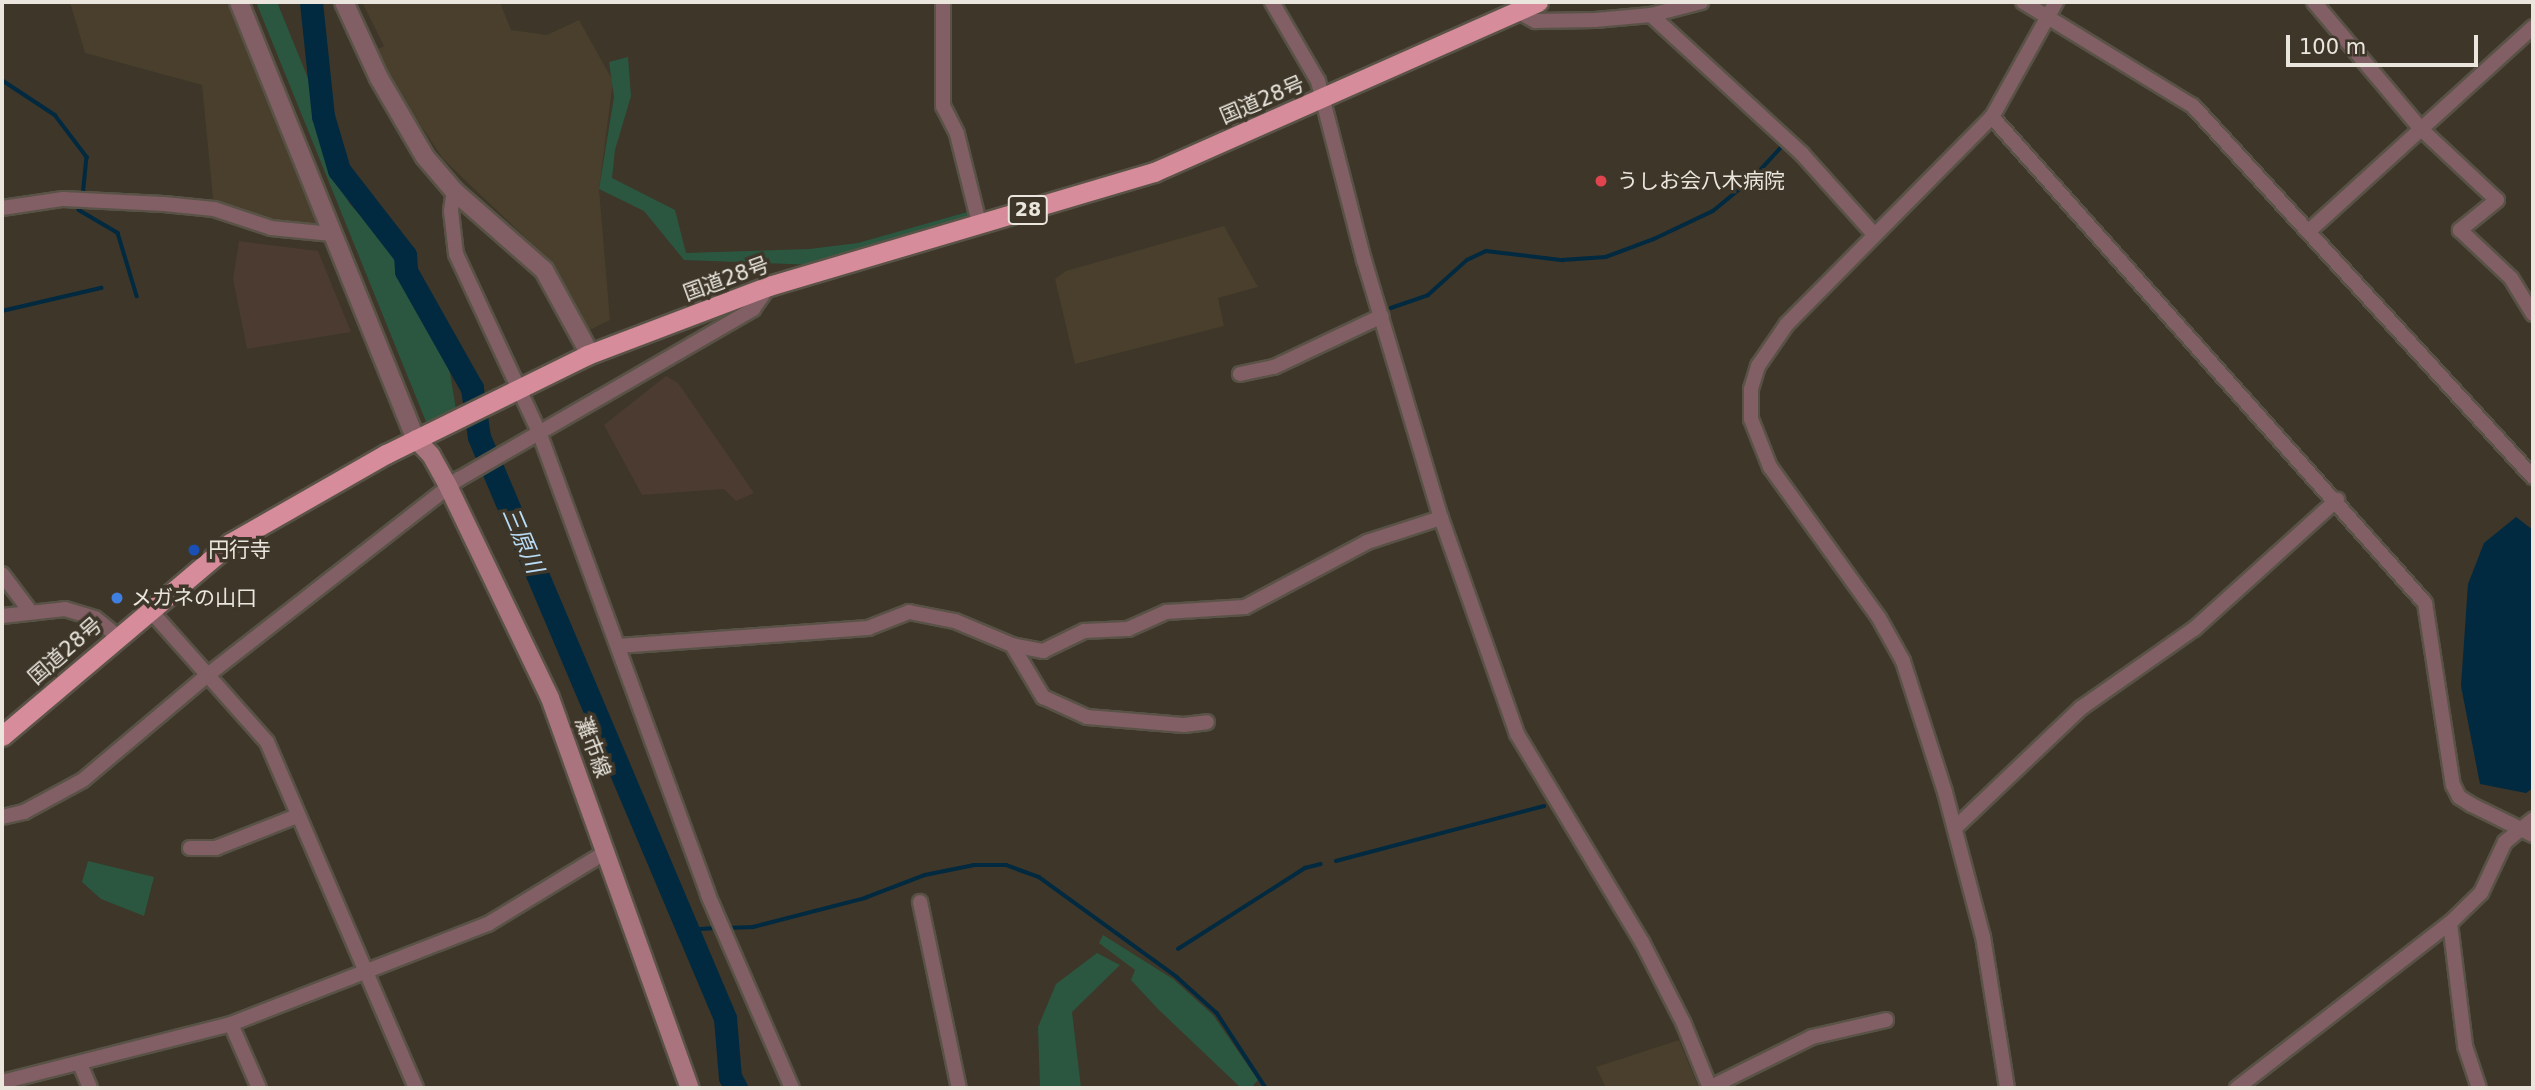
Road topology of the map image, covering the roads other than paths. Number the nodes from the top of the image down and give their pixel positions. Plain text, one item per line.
1 (239, 2) edge
2 (344, 2) edge
3 (943, 2) edge
4 (1272, 2) edge
5 (1538, 2) edge
6 (1701, 2) edge
7 (2023, 2) edge
8 (2056, 2) edge
9 (2314, 2) edge
10 (1517, 11) junction
11 (1651, 15) junction
12 (2046, 18) junction
13 (2533, 27) edge
14 (1320, 100) junction
15 (1992, 117) junction
16 (2421, 130) junction
17 (454, 191) junction
18 (2, 208) edge
19 (979, 222) junction
20 (2309, 232) junction
21 (1873, 233) junction
22 (332, 234) junction
23 (769, 286) junction
24 (2533, 314) edge
25 (1382, 316) junction
26 (590, 354) junction
27 (1240, 374) dead end
28 (515, 394) junction
29 (535, 435) junction
30 (416, 439) junction
31 (2533, 477) edge
32 (453, 482) junction
33 (2337, 500) junction
34 (1441, 518) junction
35 (2, 574) edge
36 (149, 609) junction
37 (30, 611) junction
38 (2, 616) edge
39 (117, 636) junction
40 (1012, 645) junction
41 (618, 646) junction
42 (209, 674) junction
43 (1207, 722) dead end
44 (2, 736) edge
45 (298, 816) junction
46 (2, 817) edge
47 (2533, 818) edge
48 (2519, 827) junction
49 (1955, 828) junction
50 (2533, 835) edge
51 (190, 848) dead end
52 (606, 852) junction
53 (920, 902) dead end
54 (2451, 923) junction
55 (365, 971) junction
56 (1886, 1020) dead end
57 (231, 1024) junction
58 (80, 1064) junction
59 (2, 1082) edge
60 (90, 1088) edge
61 (259, 1088) edge
62 (416, 1088) edge
63 (690, 1088) edge
64 (792, 1088) edge
65 (959, 1088) edge
66 (1710, 1088) edge
67 (2007, 1088) edge
68 (2237, 1088) edge
69 (2479, 1088) edge

1 - 22 street
2 - 17 street
3 - 19 street
4 - 14 street
5 - 10 highway, 国道28号 / 28
6 - 11 street
7 - 12 street
8 - 12 street
9 - 16 street
10 - 11 street
10 - 14 highway, 国道28号 / 28
11 - 21 street
12 - 15 street
12 - 20 street
13 - 16 street
14 - 19 highway, 国道28号 / 28
14 - 25 street
15 - 21 street
15 - 33 street
16 - 20 street
16 - 24 street
17 - 26 street
17 - 28 street
18 - 22 street
19 - 23 highway, 国道28号 / 28
20 - 31 street
21 - 49 street
22 - 30 street
23 - 26 highway, 国道28号 / 28
23 - 29 street
25 - 27 street
25 - 34 street
26 - 28 highway, 国道28号 / 28
28 - 29 street
28 - 30 highway, 国道28号 / 28
29 - 32 street
29 - 41 street
30 - 32 main road, 灘市線
30 - 36 highway, 国道28号 / 28
32 - 42 street
32 - 52 main road, 灘市線
33 - 48 street
33 - 49 street
34 - 40 street
34 - 66 street
35 - 37 street
36 - 39 highway, 国道28号 / 28
36 - 42 street
37 - 38 street
37 - 39 street
39 - 44 highway, 国道28号 / 28
40 - 41 street
40 - 43 street
41 - 64 street
42 - 45 street
42 - 46 street
45 - 51 street
45 - 55 street
47 - 48 street
48 - 50 street
48 - 54 street
49 - 67 street
52 - 55 street
52 - 63 main road, 灘市線
53 - 65 street
54 - 68 street
54 - 69 street
55 - 57 street
55 - 62 street
56 - 66 street
57 - 58 street
57 - 61 street
58 - 59 street
58 - 60 street

